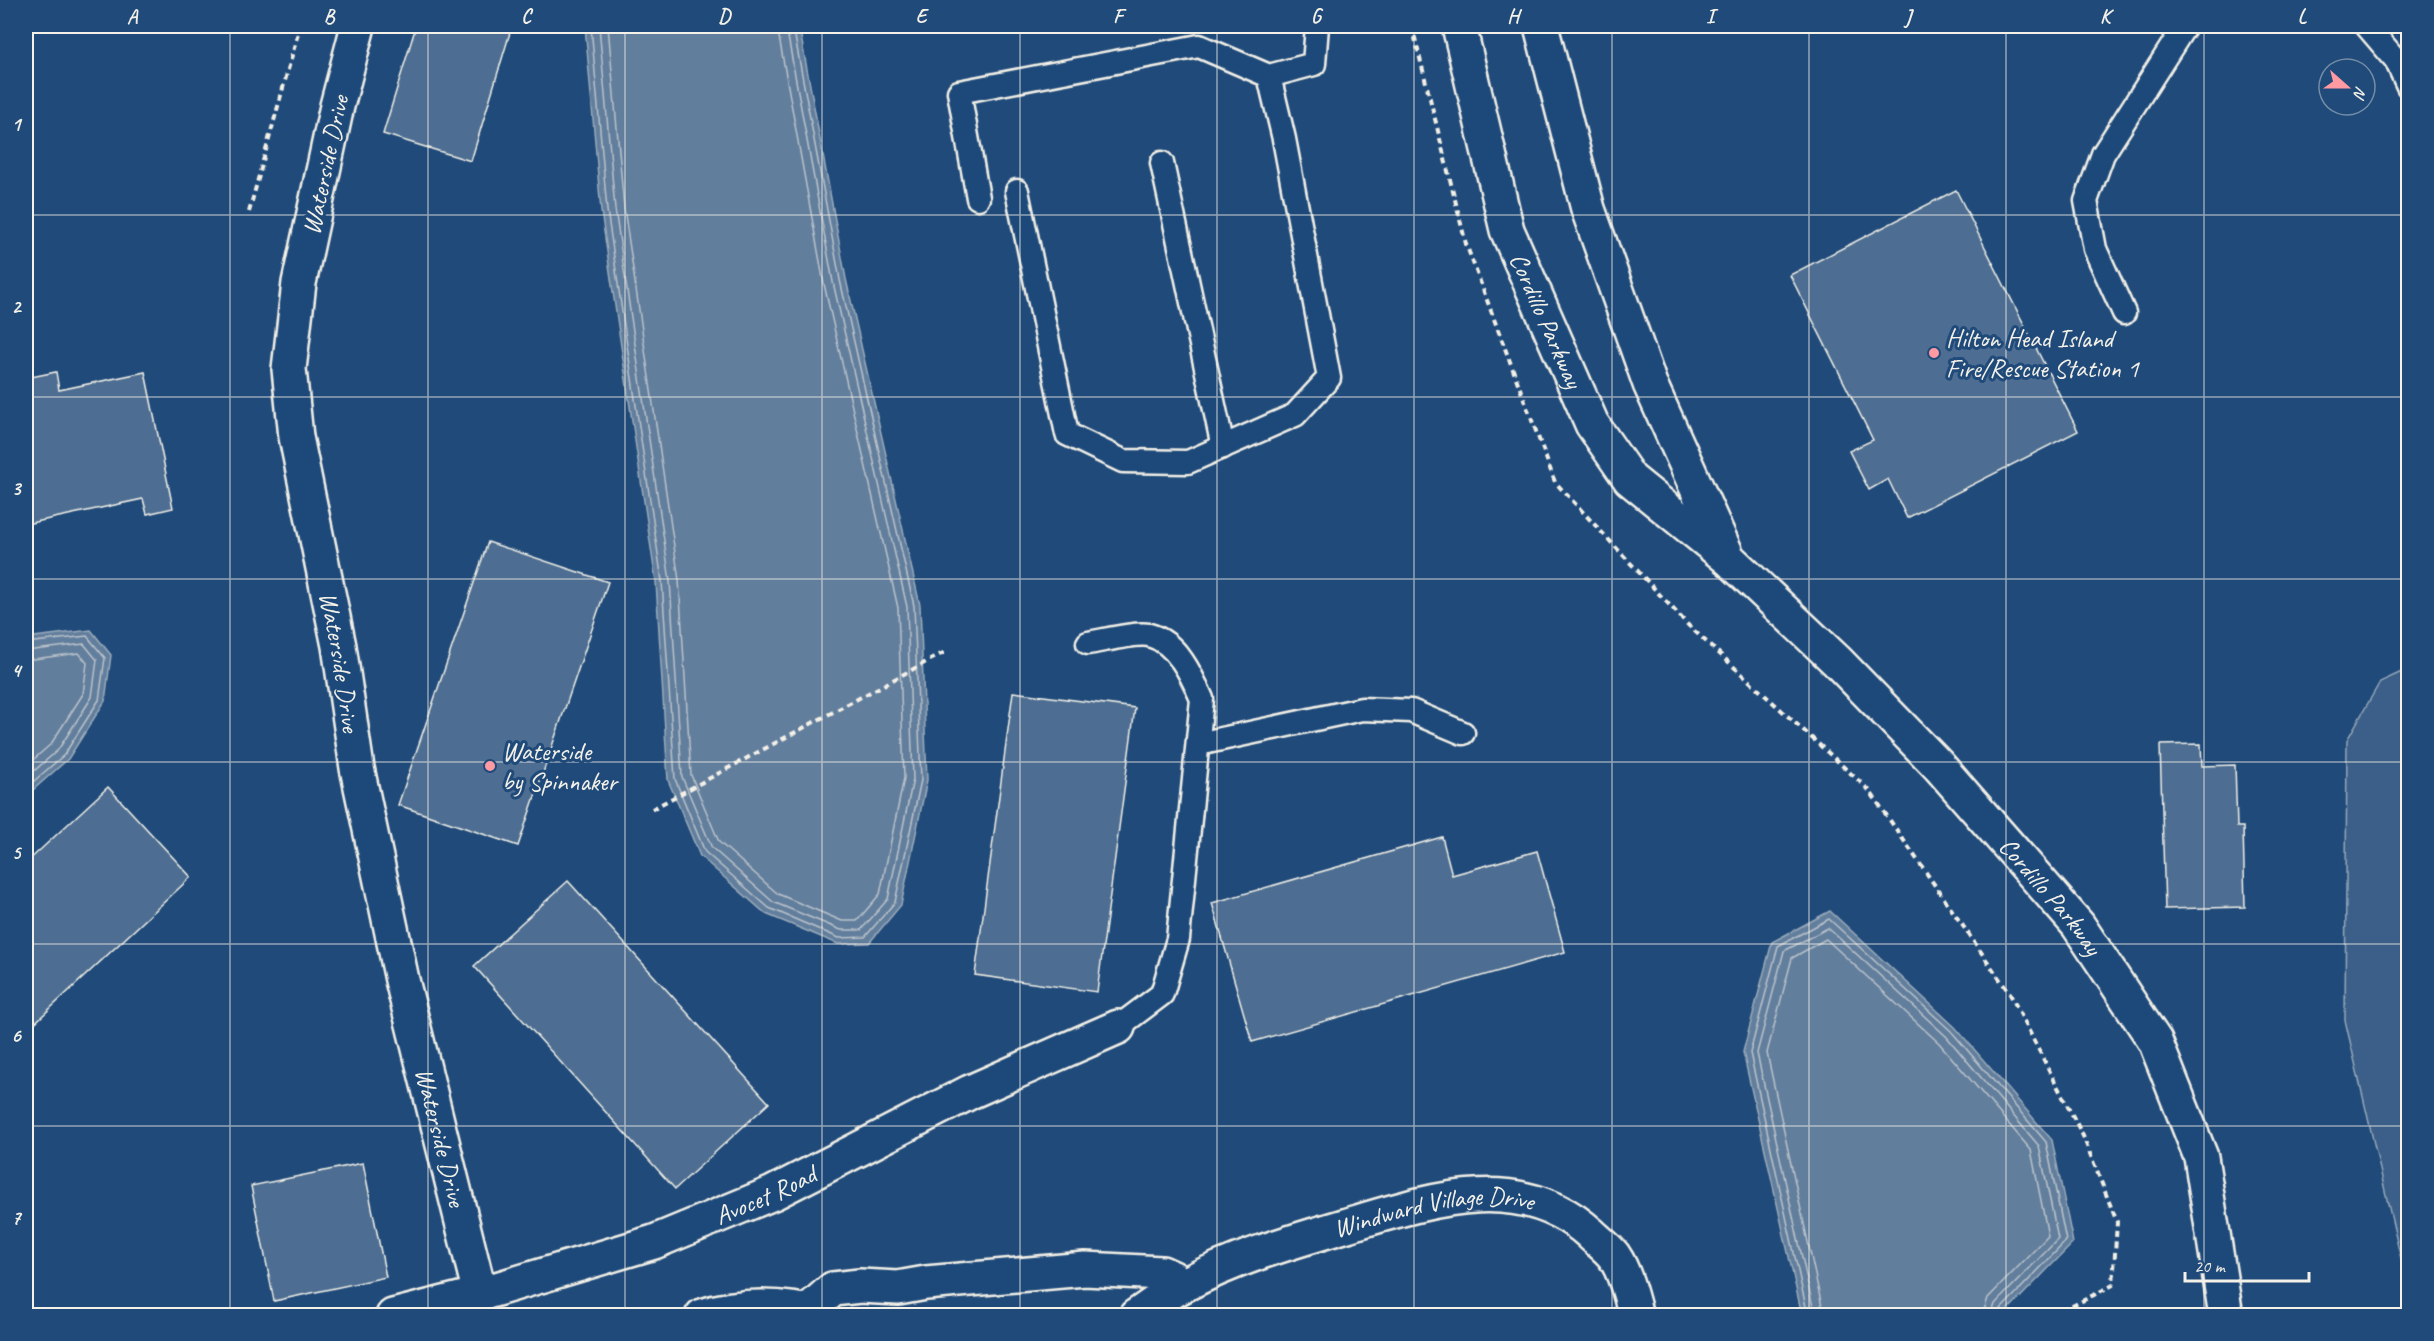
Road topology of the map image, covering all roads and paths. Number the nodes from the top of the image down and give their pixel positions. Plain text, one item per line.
1 (300, 26) edge
2 (358, 26) edge
3 (1317, 26) edge
4 (1412, 26) edge
5 (1459, 26) edge
6 (1541, 26) edge
7 (2185, 26) edge
8 (2367, 26) edge
9 (1269, 76) junction
10 (2409, 86) edge
11 (1162, 163) dead end
12 (1017, 191) dead end
13 (978, 198) dead end
14 (249, 212) dead end
15 (2124, 313) dead end
16 (1223, 447) junction
17 (1730, 560) junction
18 (1088, 643) dead end
19 (945, 652) dead end
20 (1463, 733) dead end
21 (1198, 744) junction
22 (652, 809) dead end
23 (1118, 1027) joint
24 (1180, 1286) junction
25 (480, 1294) junction
26 (814, 1313) edge
27 (393, 1316) edge
28 (702, 1316) edge
29 (1136, 1316) edge
30 (1636, 1316) edge
31 (2053, 1316) edge
32 (2226, 1316) edge

1 - 14 path
2 - 25 street, Waterside Drive
3 - 9 lane
4 - 31 path
5 - 17 street, Cordillo Parkway
6 - 17 street, Cordillo Parkway
7 - 15 lane
8 - 10 lane
9 - 13 lane
9 - 16 lane
11 - 16 lane
12 - 16 lane
17 - 32 street, Cordillo Parkway
18 - 21 lane
19 - 22 path
20 - 21 lane
21 - 23 lane
23 - 25 street, Avocet Road
24 - 26 street
24 - 29 street, Windward Village Drive
24 - 30 street, Windward Village Drive
25 - 27 street, Avocet Road
26 - 28 street

